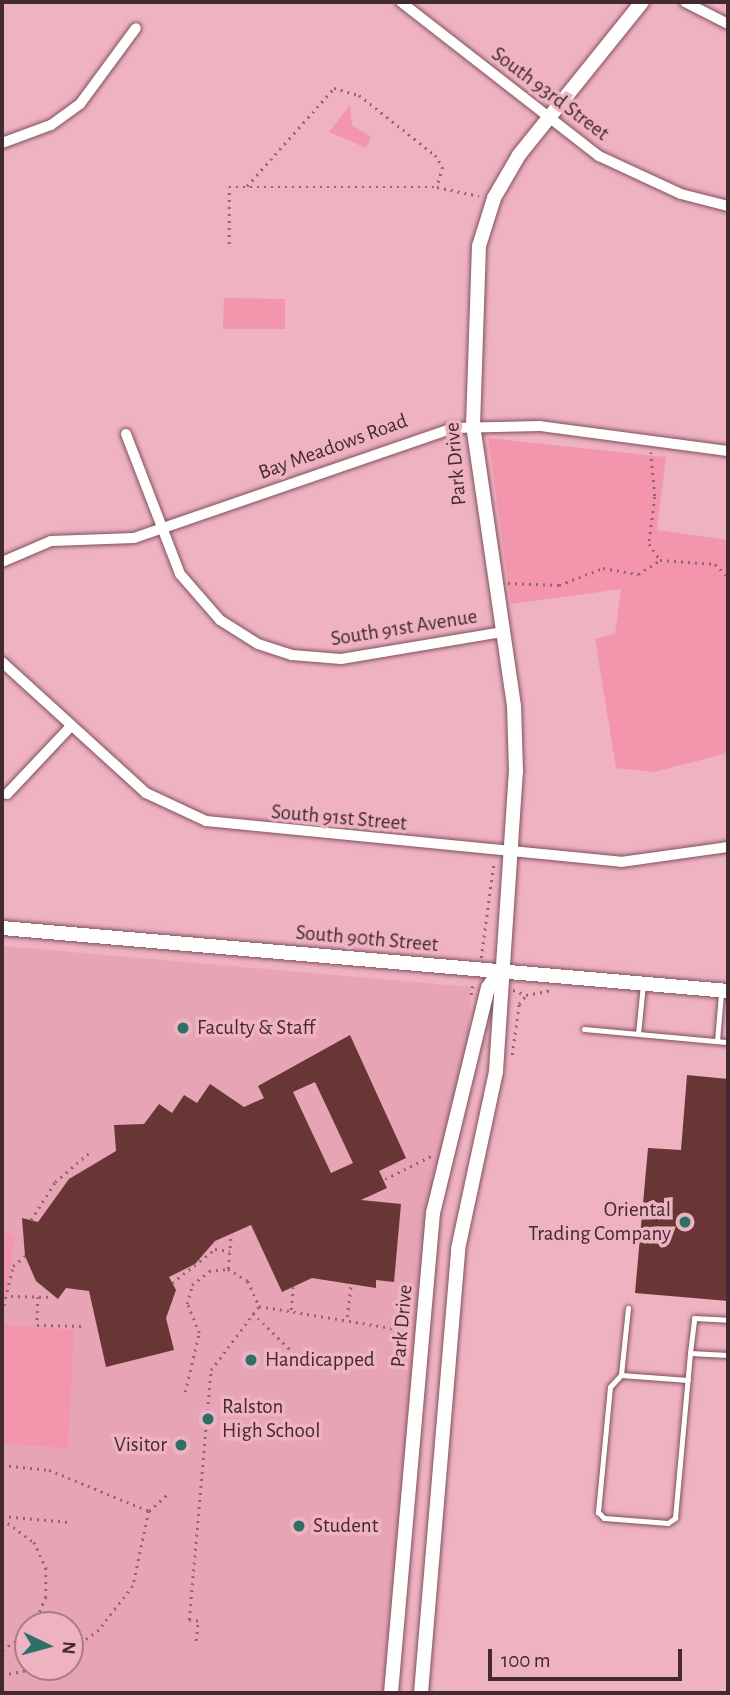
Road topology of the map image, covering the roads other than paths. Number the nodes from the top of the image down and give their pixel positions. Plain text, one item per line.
1 (401, 2) edge
2 (642, 2) edge
3 (685, 2) edge
4 (728, 24) edge
5 (136, 29) dead end
6 (548, 119) junction
7 (2, 143) edge
8 (728, 206) edge
9 (473, 426) junction
10 (126, 434) dead end
11 (728, 451) edge
12 (161, 530) junction
13 (2, 562) edge
14 (502, 632) junction
15 (2, 662) edge
16 (71, 726) junction
17 (7, 794) dead end
18 (728, 847) edge
19 (509, 853) junction
20 (2, 928) edge
21 (498, 972) junction
22 (643, 984) junction
23 (725, 991) edge
24 (584, 1029) dead end
25 (638, 1034) junction
26 (717, 1041) junction
27 (728, 1042) edge
28 (628, 1308) dead end
29 (728, 1320) edge
30 (690, 1353) junction
31 (728, 1355) edge
32 (621, 1375) junction
33 (688, 1380) junction
34 (391, 1693) edge
35 (421, 1693) edge

1 - 6 street, South 93rd Street
2 - 6 street, Park Drive
3 - 4 street
5 - 7 street
6 - 8 street, South 93rd Street
6 - 9 street, Park Drive
9 - 11 street, Bay Meadows Road
9 - 12 street, Bay Meadows Road
9 - 14 street, Park Drive
10 - 12 street, South 91st Avenue
12 - 13 street, Bay Meadows Road
12 - 14 street, South 91st Avenue
14 - 19 street, Park Drive
15 - 16 street, South 91st Street
16 - 17 street
16 - 19 street, South 91st Street
18 - 19 street, South 91st Street
19 - 21 street, Park Drive
20 - 21 street, South 90th Street
21 - 22 street, South 90th Street
21 - 34 street, Park Drive
21 - 35 street, Park Drive
22 - 23 street, South 90th Street
22 - 25 lane
23 - 26 lane
24 - 25 lane
25 - 26 lane
26 - 27 lane
28 - 32 lane
29 - 30 lane
30 - 31 lane
30 - 33 lane
32 - 33 lane
32 - 33 lane

